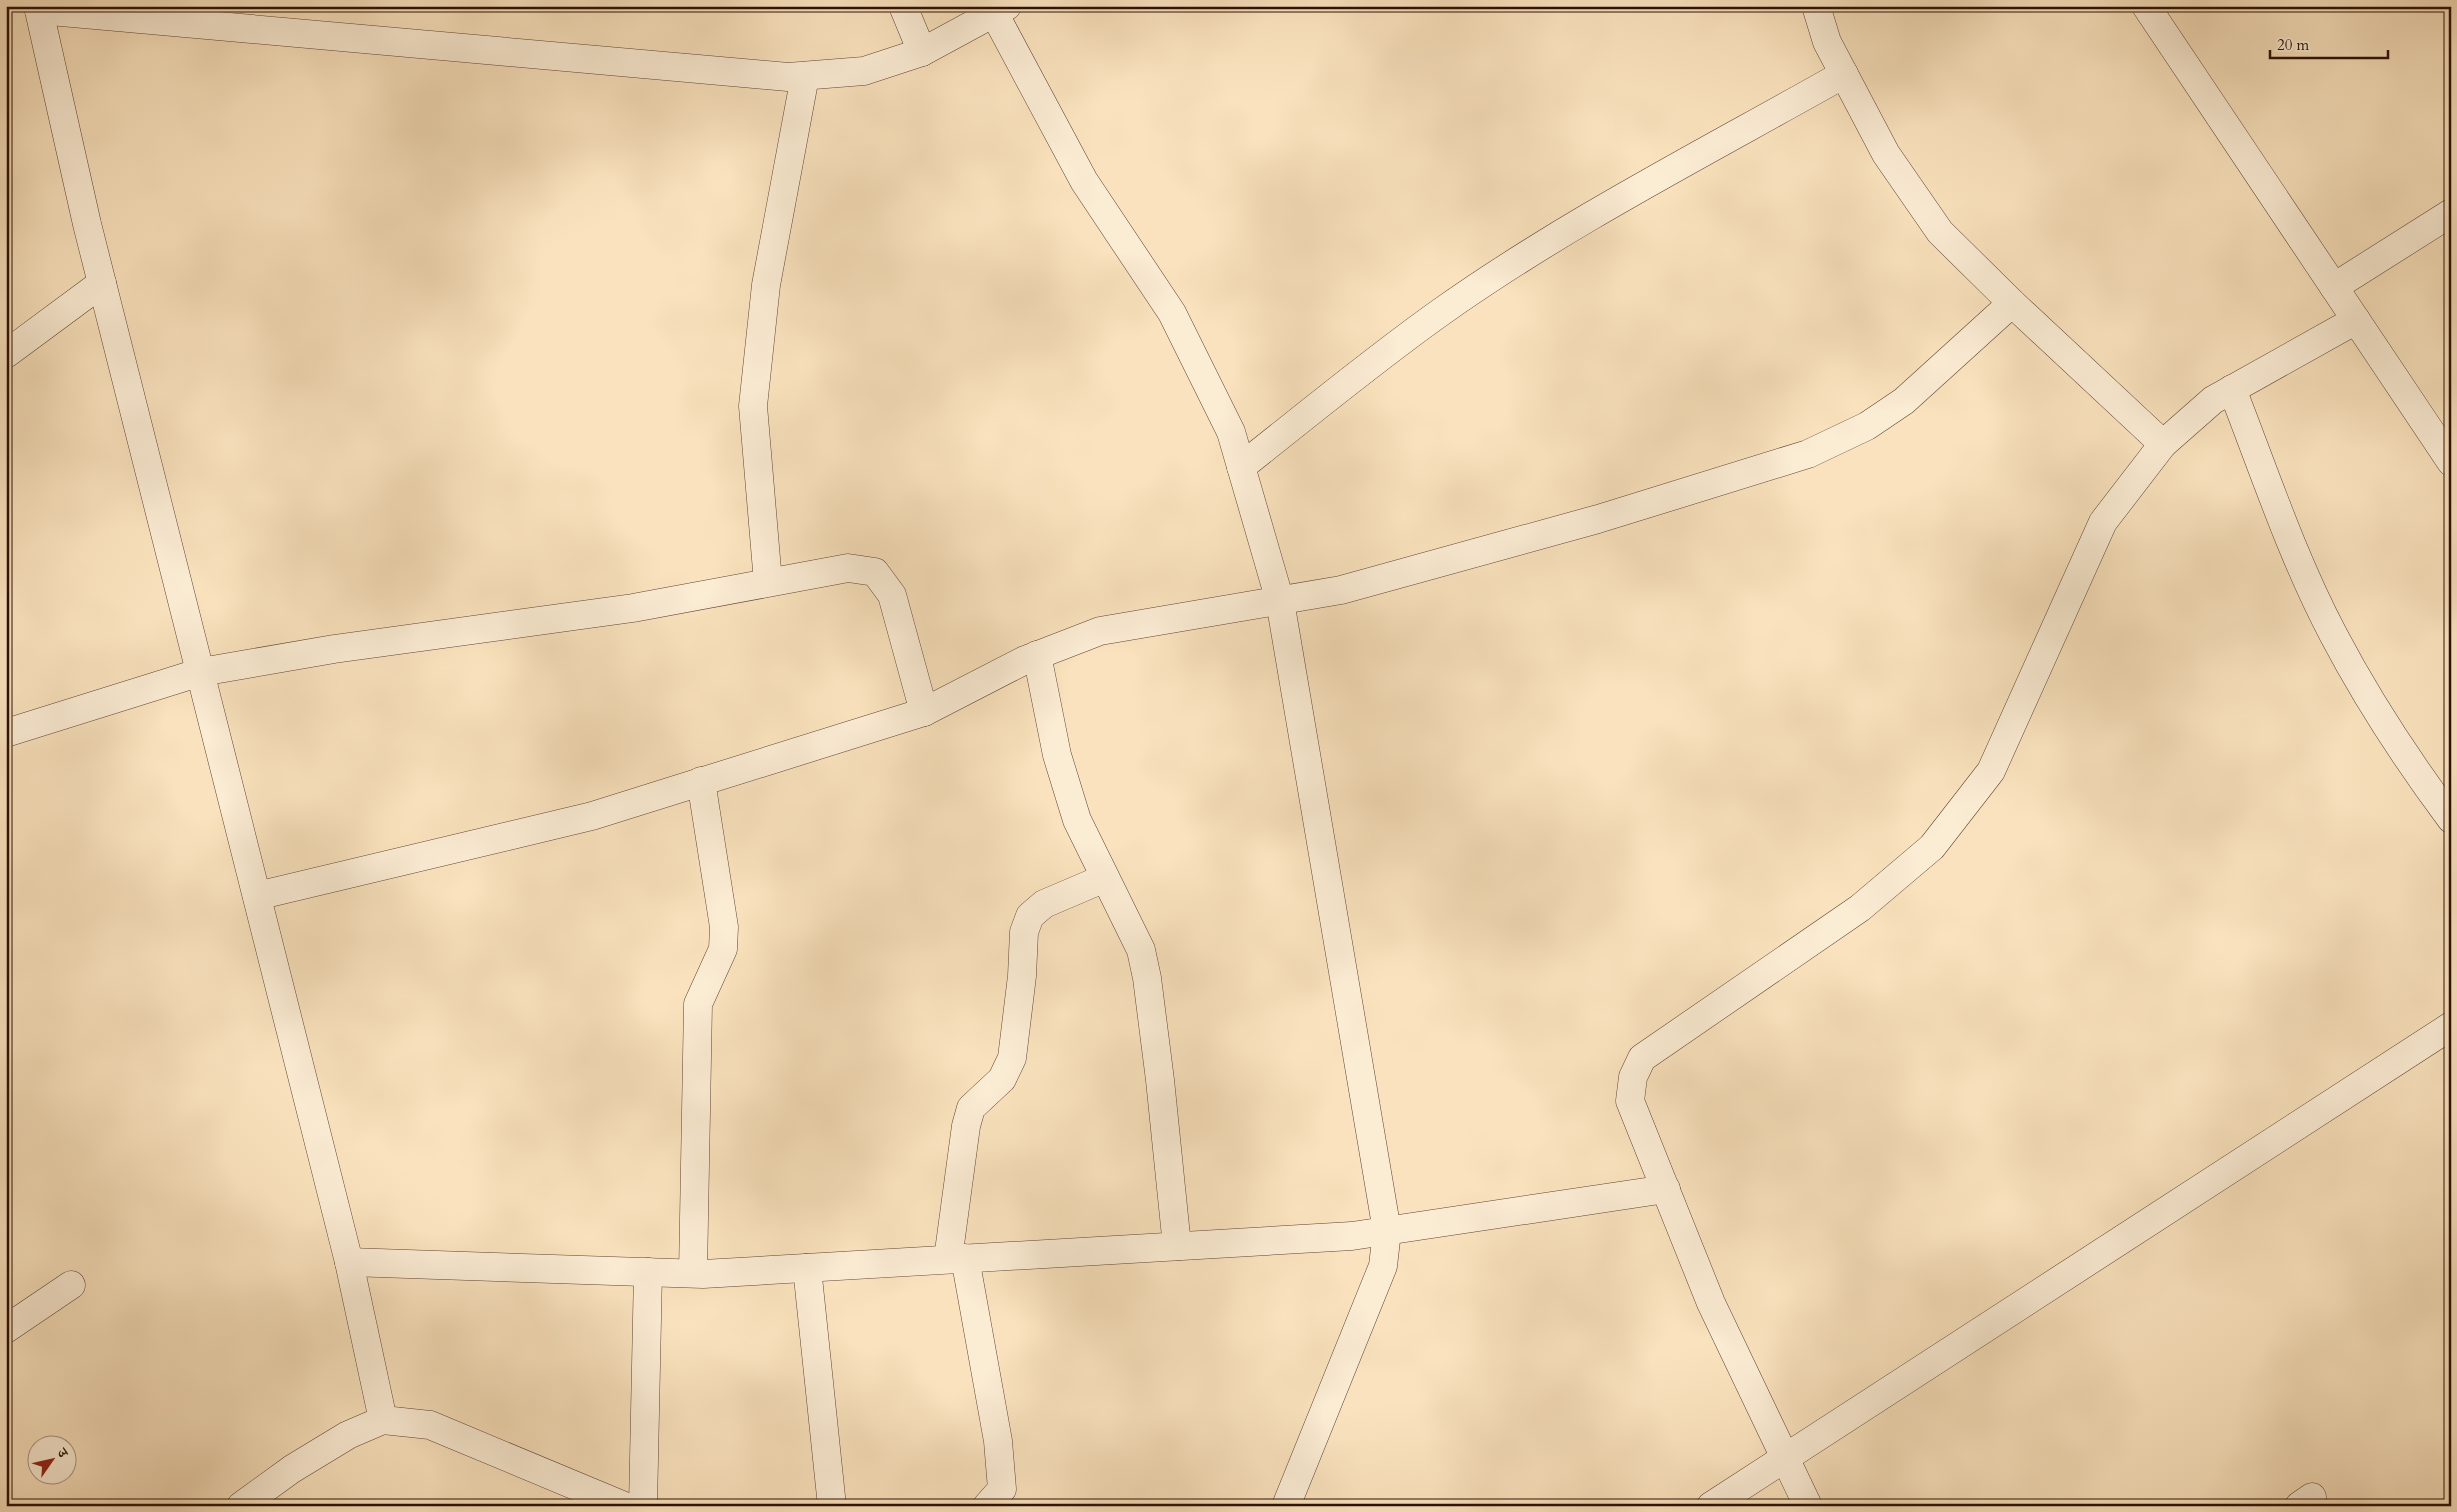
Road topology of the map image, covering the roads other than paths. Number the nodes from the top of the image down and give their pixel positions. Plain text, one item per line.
1 (903, 6) edge
2 (1816, 6) edge
3 (2146, 6) edge
4 (38, 8) edge
5 (1001, 10) edge
6 (922, 52) junction
7 (1844, 74) junction
8 (805, 76) junction
9 (2451, 213) edge
10 (102, 283) junction
11 (2334, 287) junction
12 (2012, 303) junction
13 (2356, 320) junction
14 (6, 354) edge
15 (2232, 389) junction
16 (2163, 444) junction
17 (2451, 462) edge
18 (1241, 467) junction
19 (768, 582) junction
20 (1280, 601) junction
21 (1036, 656) junction
22 (201, 672) junction
23 (924, 712) junction
24 (6, 733) edge
25 (701, 781) junction
26 (2451, 819) edge
27 (1105, 878) junction
28 (257, 896) junction
29 (2451, 1026) edge
30 (1666, 1189) junction
31 (1387, 1231) junction
32 (1177, 1246) junction
33 (956, 1259) junction
34 (349, 1262) junction
35 (807, 1268) junction
36 (648, 1272) junction
37 (692, 1273) junction
38 (71, 1285) dead end
39 (6, 1329) edge
40 (383, 1420) junction
41 (1786, 1455) junction
42 (240, 1506) edge
43 (624, 1506) edge
44 (643, 1506) edge
45 (832, 1506) edge
46 (987, 1506) edge
47 (1286, 1506) edge
48 (1711, 1506) edge
49 (1808, 1506) edge

1 - 6 street
2 - 7 street
3 - 11 street
4 - 8 street
4 - 10 street
5 - 6 street
5 - 18 street
6 - 8 street
7 - 12 street
7 - 18 street
8 - 19 street
9 - 11 street
10 - 14 street
10 - 22 street
11 - 13 street
12 - 16 street
12 - 20 street
13 - 15 street
13 - 17 street
15 - 16 street
15 - 26 street
16 - 30 street
18 - 20 street
19 - 22 street
19 - 23 street
20 - 21 street
20 - 31 street
21 - 23 street
21 - 27 street
22 - 24 street
22 - 28 street
23 - 25 street
25 - 28 street
25 - 37 street
27 - 32 street
27 - 33 street
28 - 34 street
29 - 41 street
30 - 31 street
30 - 41 street
31 - 32 street
31 - 47 street
32 - 33 street
33 - 35 street
33 - 46 street
34 - 36 street
34 - 40 street
35 - 37 street
35 - 45 street
36 - 37 street
36 - 44 street
38 - 39 street
40 - 42 street
40 - 43 street
41 - 48 street
41 - 49 street

